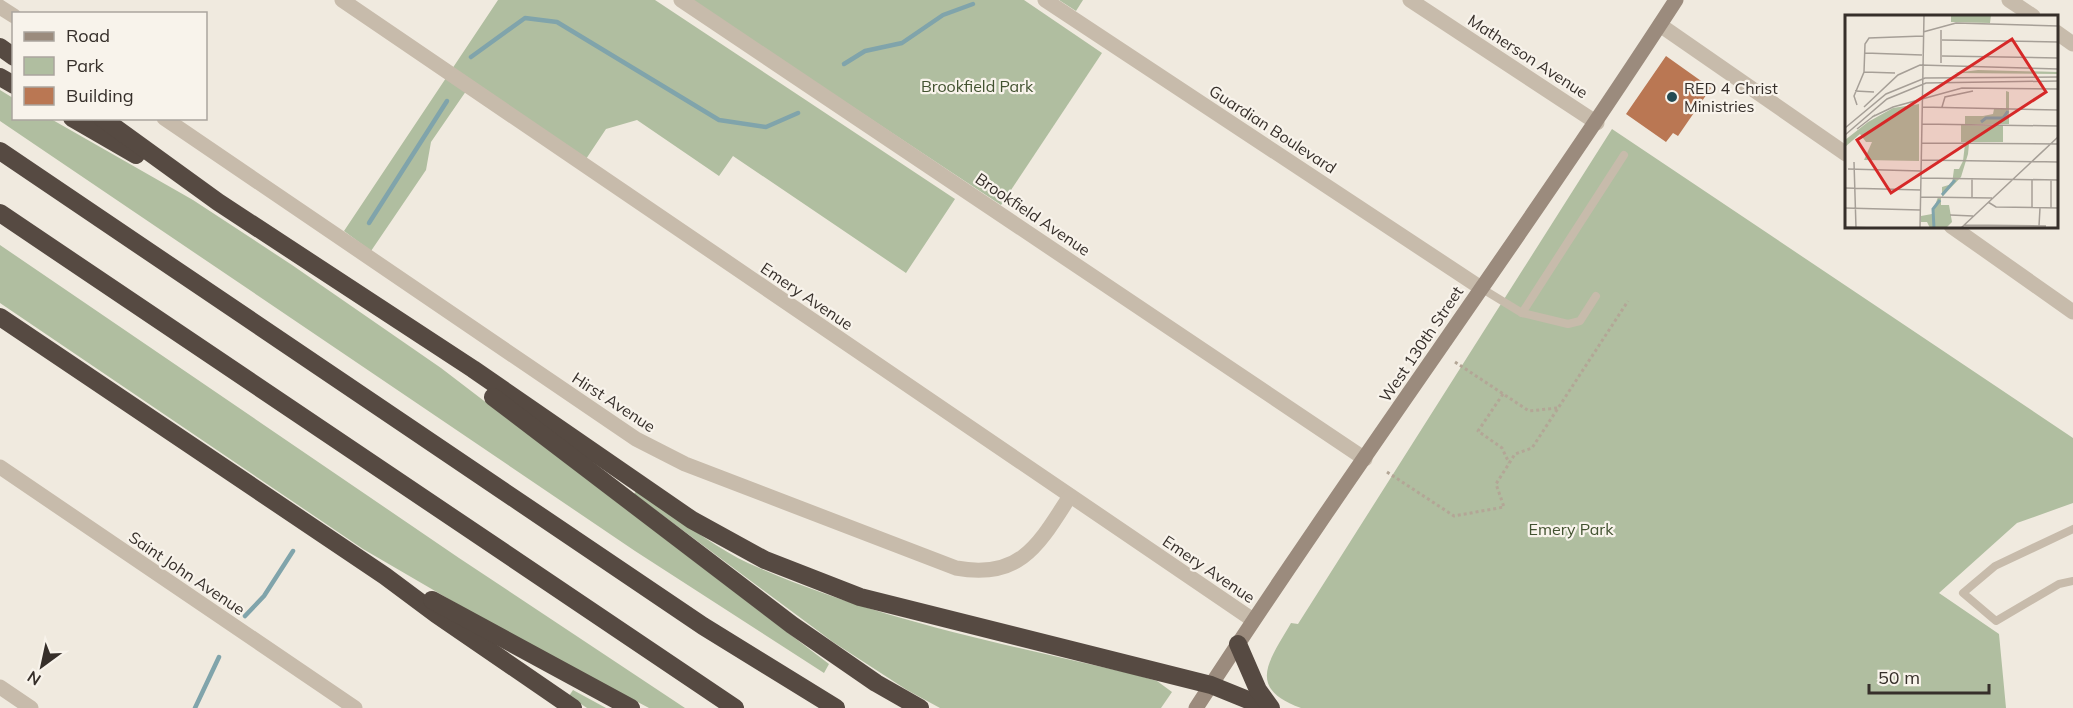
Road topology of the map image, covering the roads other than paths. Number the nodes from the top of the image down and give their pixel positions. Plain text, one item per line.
1 (342, 0) edge
2 (681, 0) edge
3 (1045, 0) edge
4 (1410, 0) edge
5 (1676, 0) edge
6 (2009, 0) edge
7 (2032, 15) edge
8 (1660, 25) junction
9 (2058, 33) edge
10 (2073, 44) edge
11 (75, 120) edge
12 (105, 120) edge
13 (167, 120) edge
14 (1597, 123) junction
15 (0, 152) edge
16 (1845, 153) edge
17 (1624, 155) dead end
18 (218, 202) junction
19 (0, 213) edge
20 (1954, 228) edge
21 (1481, 288) junction
22 (1596, 296) dead end
23 (373, 305) junction
24 (2073, 312) edge
25 (1522, 313) junction
26 (0, 317) edge
27 (1365, 459) junction
28 (0, 467) edge
29 (1070, 496) junction
30 (2073, 529) edge
31 (385, 576) junction
32 (2073, 581) edge
33 (1253, 620) junction
34 (1238, 644) junction
35 (1211, 685) junction
36 (0, 687) edge
37 (31, 708) edge
38 (355, 708) edge
39 (573, 708) edge
40 (631, 708) edge
41 (735, 708) edge
42 (836, 708) edge
43 (920, 708) edge
44 (1196, 708) edge
45 (1269, 708) edge

1 - 29 street, Emery Avenue
2 - 27 street, Brookfield Avenue
3 - 21 street, Guardian Boulevard
4 - 14 street, Matherson Avenue
5 - 8 main road, West 130th Street
6 - 7 street
8 - 14 main road, West 130th Street
8 - 16 street
9 - 10 street
11 - 18 highway
12 - 18 highway
13 - 29 street, Hirst Avenue
14 - 21 main road, West 130th Street
15 - 42 highway
17 - 25 lane
18 - 23 highway
19 - 41 highway
20 - 24 street
21 - 25 lane
21 - 27 main road, West 130th Street
22 - 25 lane
23 - 35 highway
23 - 43 highway
26 - 31 highway
27 - 33 main road, West 130th Street
28 - 38 street, Saint John Avenue
29 - 33 street, Emery Avenue
30 - 32 lane
31 - 39 highway
31 - 40 highway
33 - 34 main road, West 130th Street
34 - 35 main road, West 130th Street
34 - 45 highway
35 - 44 main road, West 130th Street
35 - 45 highway
36 - 37 street

